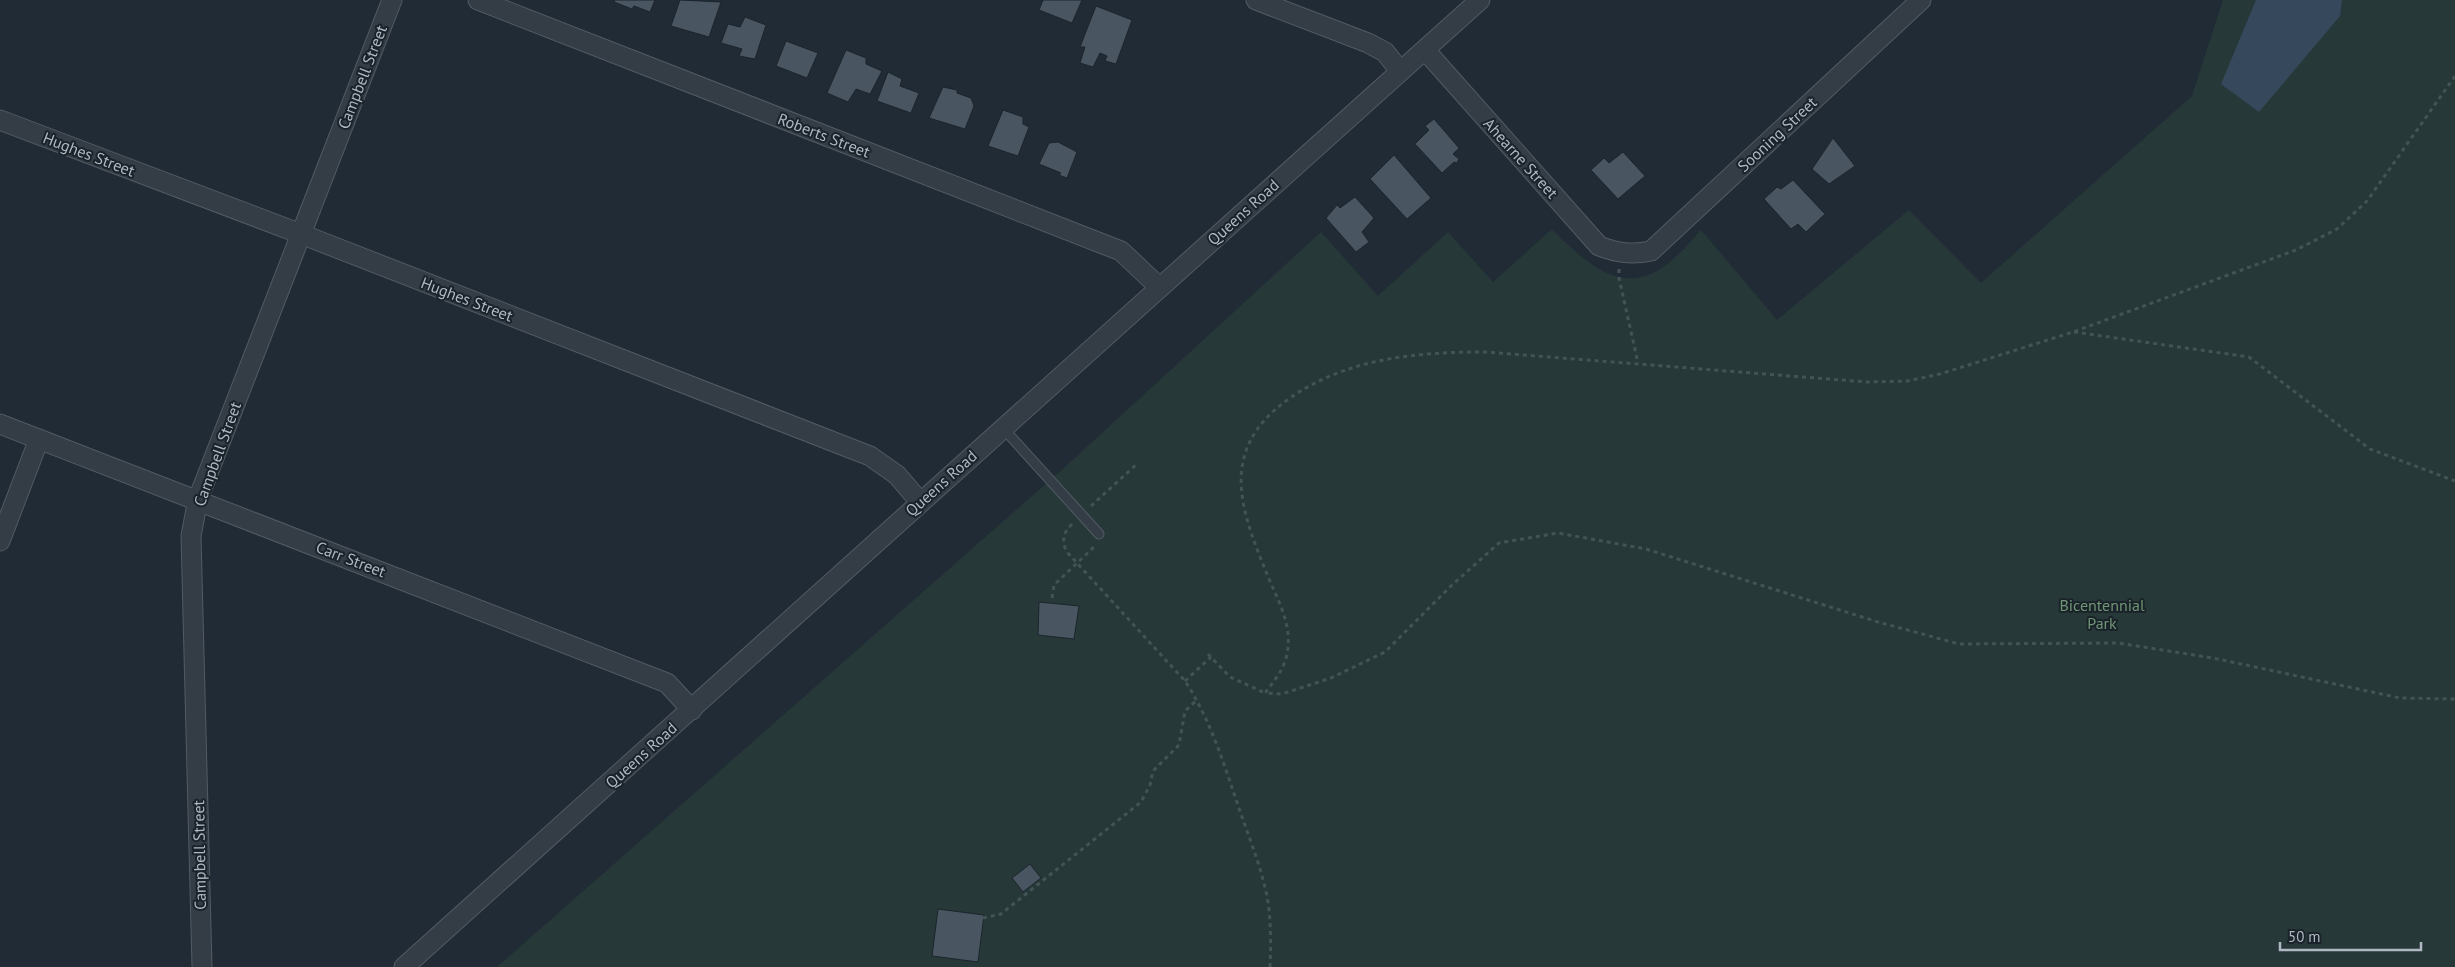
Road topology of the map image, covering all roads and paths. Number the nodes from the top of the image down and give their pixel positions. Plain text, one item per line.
1 (392, 0) edge
2 (478, 0) edge
3 (1256, 0) edge
4 (1480, 0) edge
5 (1921, 0) edge
6 (1425, 50) junction
7 (1400, 71) junction
8 (2455, 76) edge
9 (0, 120) edge
10 (301, 234) junction
11 (1623, 253) junction
12 (1159, 287) junction
13 (2074, 332) junction
14 (1638, 363) junction
15 (0, 424) edge
16 (1002, 427) junction
17 (39, 439) junction
18 (1138, 463) dead end
19 (2455, 481) edge
20 (198, 499) junction
21 (920, 502) junction
22 (1091, 506) dead end
23 (1073, 523) dead end
24 (1099, 534) dead end
25 (0, 541) edge
26 (1097, 545) dead end
27 (1076, 563) junction
28 (1052, 598) dead end
29 (1185, 681) junction
30 (1265, 693) junction
31 (2455, 699) edge
32 (1197, 700) junction
33 (692, 710) junction
34 (983, 918) dead end
35 (202, 967) edge
36 (404, 967) edge
37 (1270, 967) edge

1 - 10 street, Campbell Street
2 - 12 street, Roberts Street
3 - 7 street
4 - 6 street, Queens Road
5 - 11 street, Sooning Street
6 - 7 street, Queens Road
6 - 11 street, Ahearne Street
7 - 12 street, Queens Road
8 - 13 path
9 - 10 street, Hughes Street
10 - 20 street, Campbell Street
10 - 21 street, Hughes Street
11 - 14 path
12 - 16 street, Queens Road
13 - 14 path
13 - 19 path
14 - 30 path
15 - 17 street, Carr Street
16 - 21 street, Queens Road
16 - 24 lane
17 - 20 street, Carr Street
17 - 25 street
18 - 22 path
20 - 33 street, Carr Street
20 - 35 street, Campbell Street
21 - 33 street, Queens Road
23 - 27 path
26 - 27 path
27 - 28 path
27 - 29 path
29 - 30 path
29 - 32 path
30 - 31 path
32 - 34 path
32 - 37 path
33 - 36 street, Queens Road

